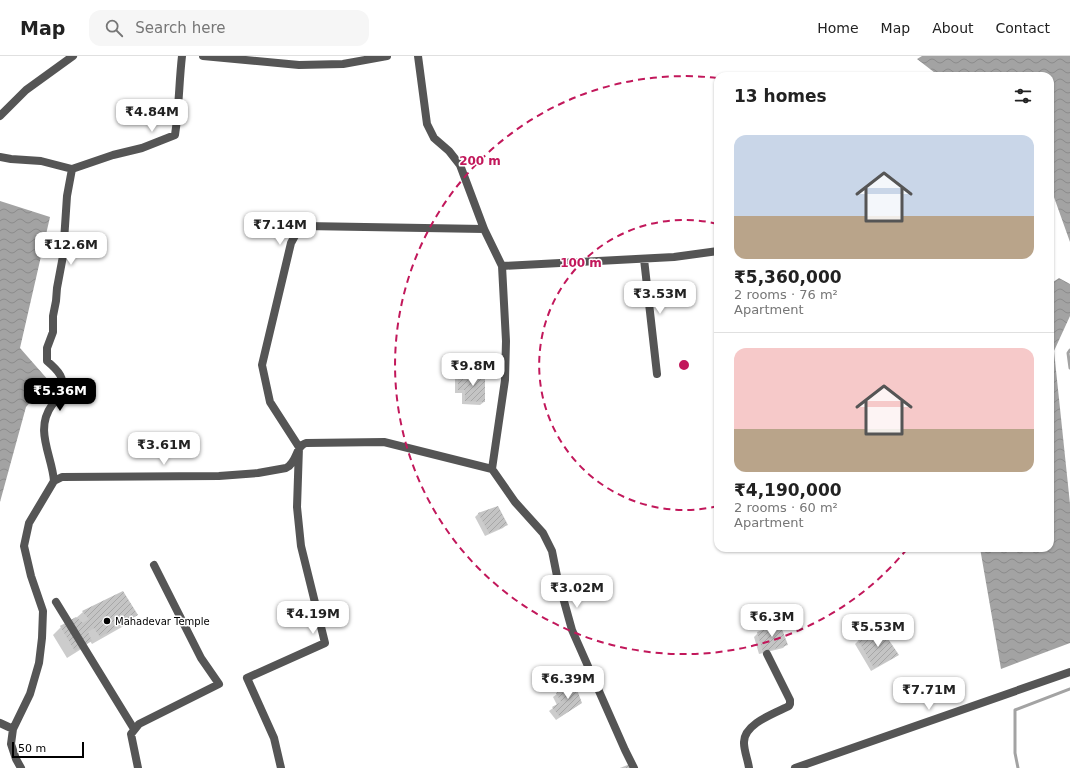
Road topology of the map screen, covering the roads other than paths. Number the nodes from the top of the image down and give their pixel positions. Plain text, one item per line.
1 (73, 56) edge
2 (182, 56) edge
3 (203, 56) edge
4 (387, 56) edge
5 (418, 56) edge
6 (0, 116) edge
7 (0, 157) edge
8 (72, 169) junction
9 (484, 228) junction
10 (714, 252) edge
11 (644, 259) junction
12 (502, 266) junction
13 (657, 374) dead end
14 (299, 447) junction
15 (492, 469) junction
16 (54, 481) junction
17 (154, 565) dead end
18 (56, 602) dead end
19 (767, 654) dead end
20 (1070, 672) edge
21 (0, 723) edge
22 (134, 729) junction
23 (13, 730) junction
24 (21, 768) edge
25 (138, 768) edge
26 (281, 768) edge
27 (634, 768) edge
28 (749, 768) edge
29 (795, 768) edge

1 - 6 street
2 - 8 street
3 - 4 street
5 - 9 street
7 - 8 street
8 - 16 street
9 - 12 street
9 - 14 street
10 - 11 street
11 - 12 street
11 - 13 street
12 - 15 street
14 - 15 street
14 - 16 street
14 - 26 street
15 - 27 street
16 - 23 street
17 - 22 street
18 - 22 street
19 - 28 street
20 - 29 street
21 - 23 street
22 - 25 street
23 - 24 street

